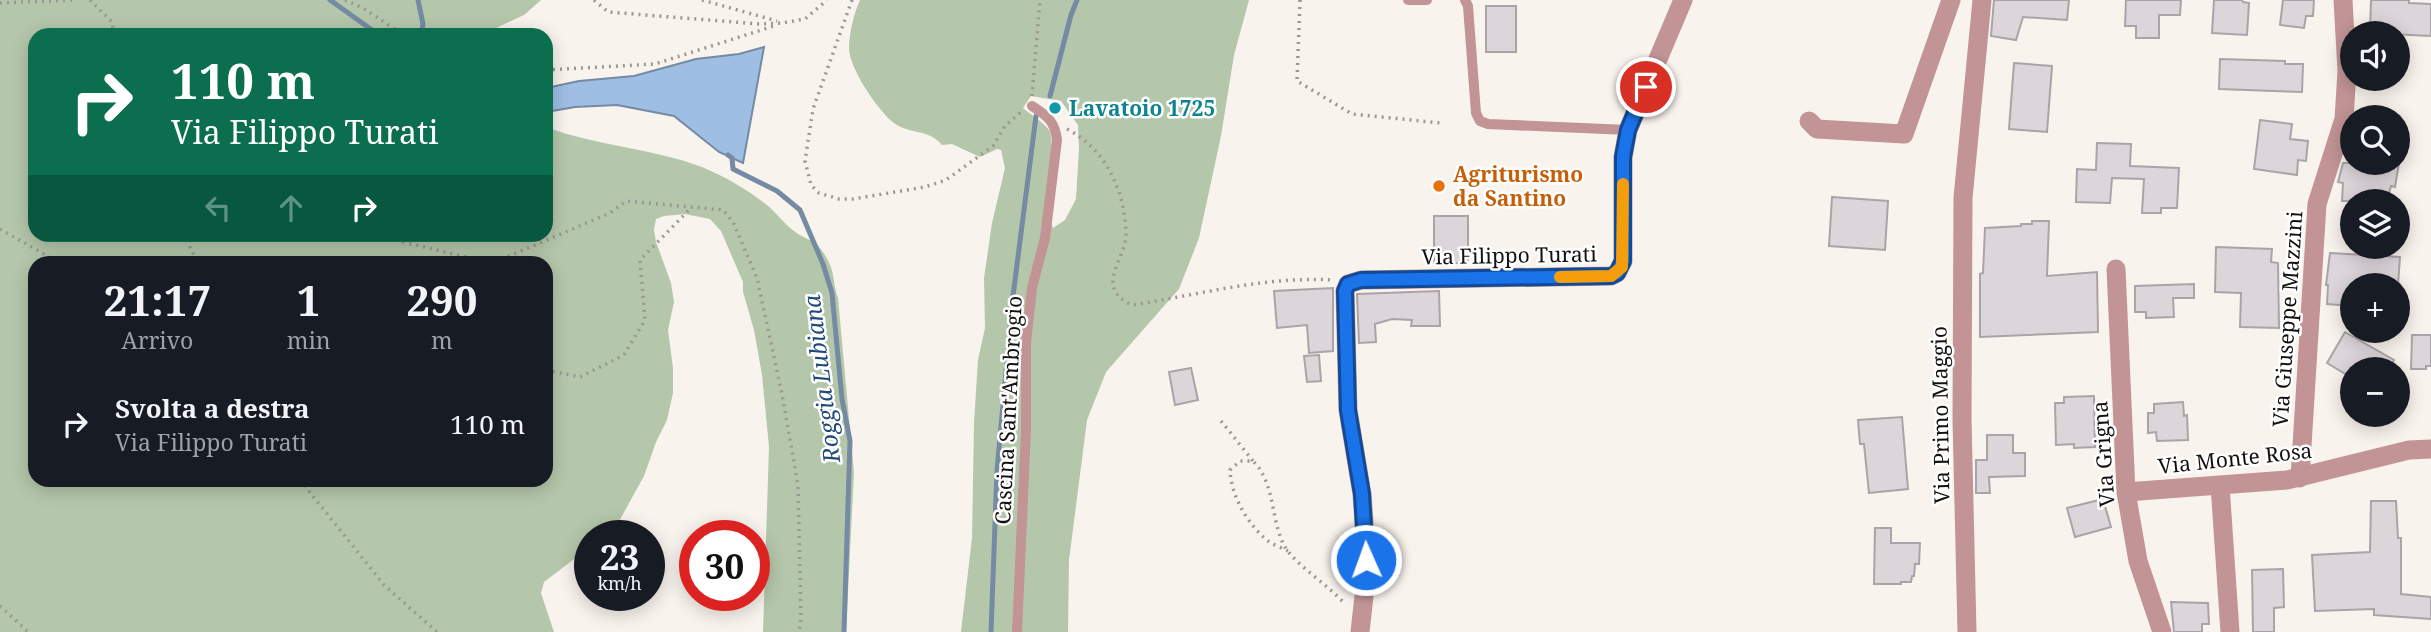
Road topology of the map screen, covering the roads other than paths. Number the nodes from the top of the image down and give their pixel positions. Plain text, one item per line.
1 (1408, 0) edge
2 (1427, 0) edge
3 (1465, 0) edge
4 (1682, 0) edge
5 (1951, 0) edge
6 (1982, 0) edge
7 (2343, 0) edge
8 (1032, 106) road end
9 (1809, 121) dead end
10 (1628, 130) junction
11 (2116, 269) dead end
12 (2431, 449) edge
13 (2300, 478) junction
14 (2220, 485) junction
15 (2126, 492) junction
16 (1361, 628) edge
17 (1017, 632) edge
18 (1967, 632) edge
19 (2162, 632) edge
20 (2230, 632) edge

1 - 2 lane
3 - 10 lane
4 - 10 street, Via Filippo Turati
5 - 9 street
6 - 18 street, Via Primo Maggio
7 - 13 street, Via Giuseppe Mazzini
8 - 17 lane, Cascina Sant'Ambrogio
10 - 16 street, Via Filippo Turati
11 - 15 street, Via Grigna
12 - 13 street, Via Monte Rosa
13 - 14 street, Via Monte Rosa
14 - 15 street, Via Monte Rosa
14 - 20 street
15 - 19 street, Via Grigna

